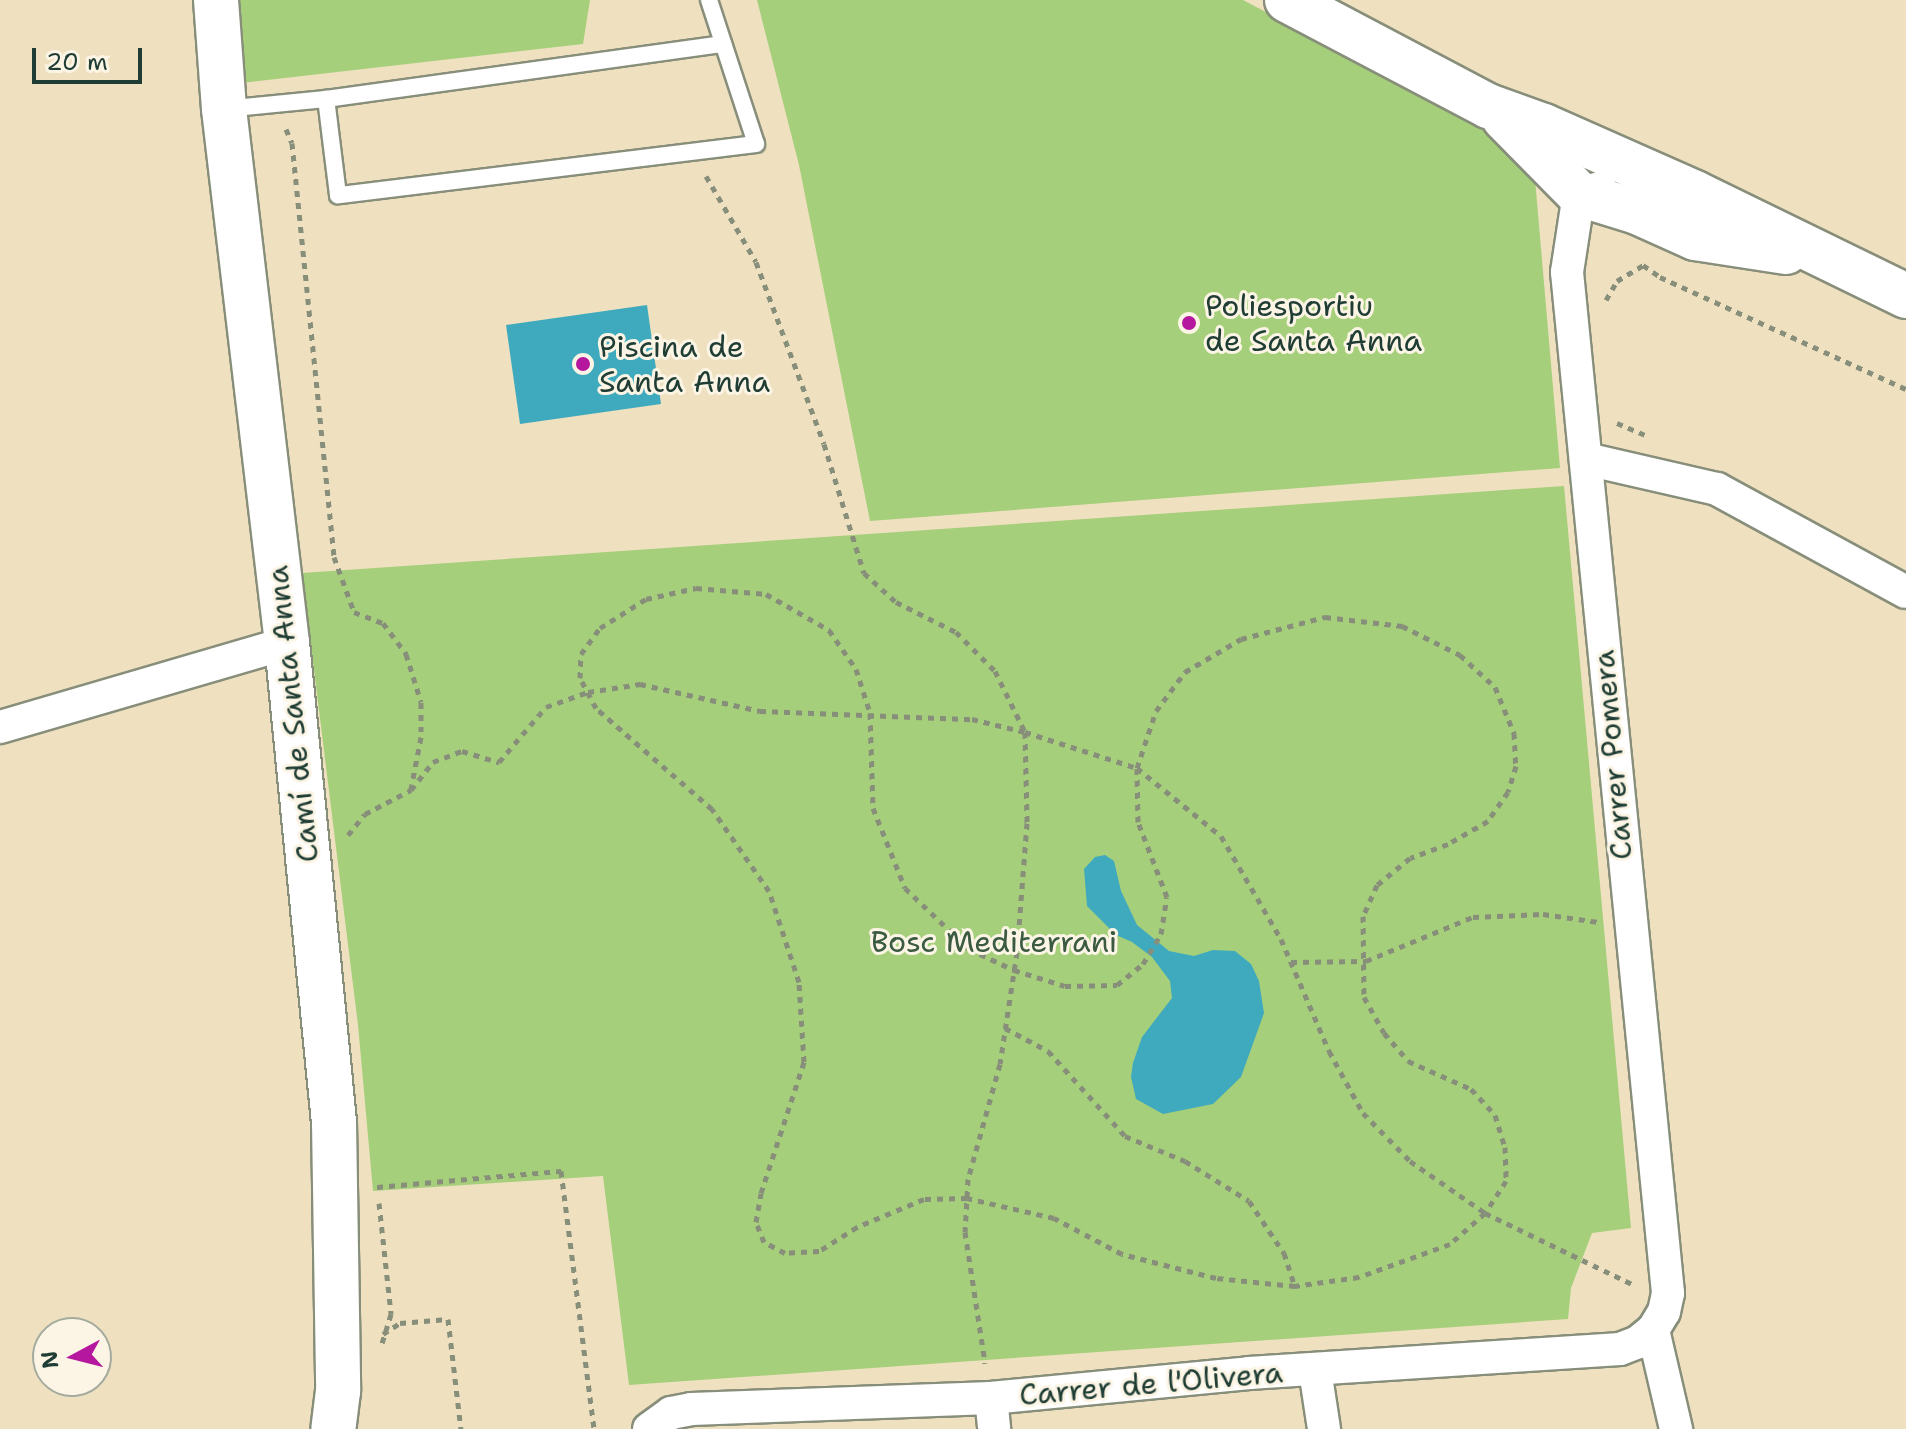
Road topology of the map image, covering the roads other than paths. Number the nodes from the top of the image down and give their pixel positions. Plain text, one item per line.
1 (216, 0) edge
2 (709, 0) edge
3 (1287, 0) edge
4 (723, 44) junction
5 (326, 99) junction
6 (1488, 106) junction
7 (224, 109) junction
8 (1695, 193) junction
9 (1579, 194) junction
10 (1824, 258) junction
11 (1906, 296) edge
12 (1586, 459) junction
13 (1906, 592) edge
14 (287, 643) junction
15 (0, 727) edge
16 (1653, 1330) junction
17 (1315, 1370) junction
18 (990, 1398) edge
19 (333, 1429) edge
20 (649, 1429) edge
21 (1324, 1429) edge
22 (1676, 1429) edge

1 - 7 street, Camí de Santa Anna
2 - 4 lane
3 - 6 street
4 - 5 lane
4 - 5 lane
5 - 7 lane
6 - 8 street
6 - 9 street
7 - 14 street, Camí de Santa Anna
8 - 9 street
8 - 10 street
9 - 10 street
9 - 12 street, Carrer Pomera
10 - 11 street
12 - 13 street
12 - 16 street, Carrer Pomera
14 - 15 street
14 - 19 street, Camí de Santa Anna
16 - 17 street, Carrer de l'Olivera
16 - 22 street
17 - 18 street, Carrer de l'Olivera
17 - 21 street
18 - 20 street, Carrer de l'Olivera

